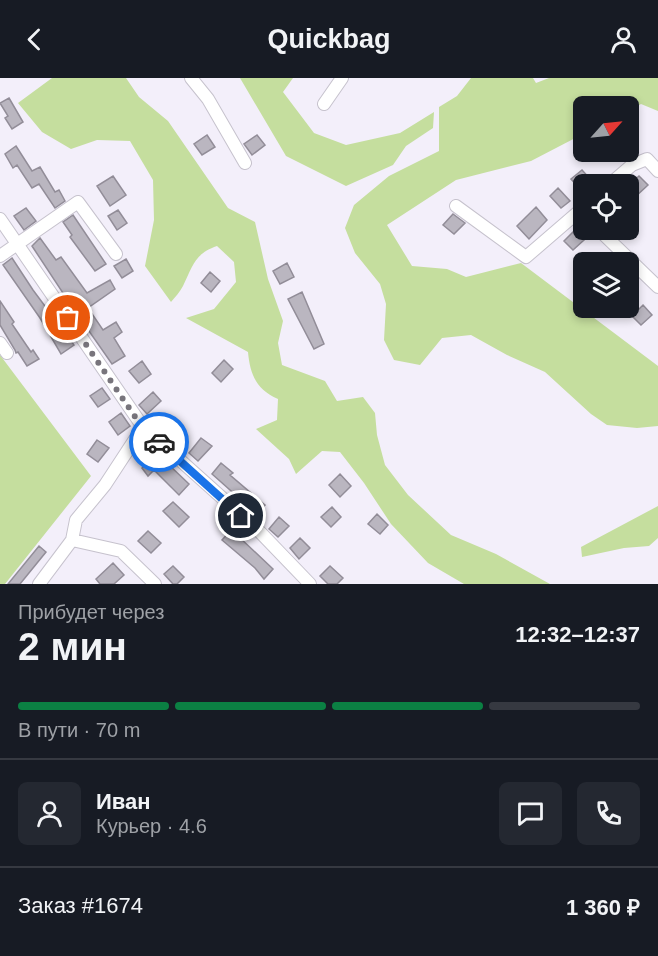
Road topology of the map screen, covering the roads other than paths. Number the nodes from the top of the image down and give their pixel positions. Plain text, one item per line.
1 (191, 78) edge
2 (342, 78) edge
3 (324, 104) dead end
4 (245, 163) dead end
5 (658, 171) edge
6 (622, 174) edge
7 (456, 206) dead end
8 (573, 218) edge
9 (0, 219) edge
10 (609, 240) edge
11 (17, 244) junction
12 (116, 254) dead end
13 (0, 256) edge
14 (658, 287) edge
15 (142, 427) junction
16 (72, 540) junction
17 (39, 584) edge
18 (155, 584) edge
19 (309, 584) edge

1 - 4 street
2 - 3 street
5 - 6 street
7 - 8 street
9 - 11 street
10 - 14 street
11 - 12 street
11 - 13 street
11 - 15 street
15 - 16 street
15 - 19 street
16 - 17 street
16 - 18 street

